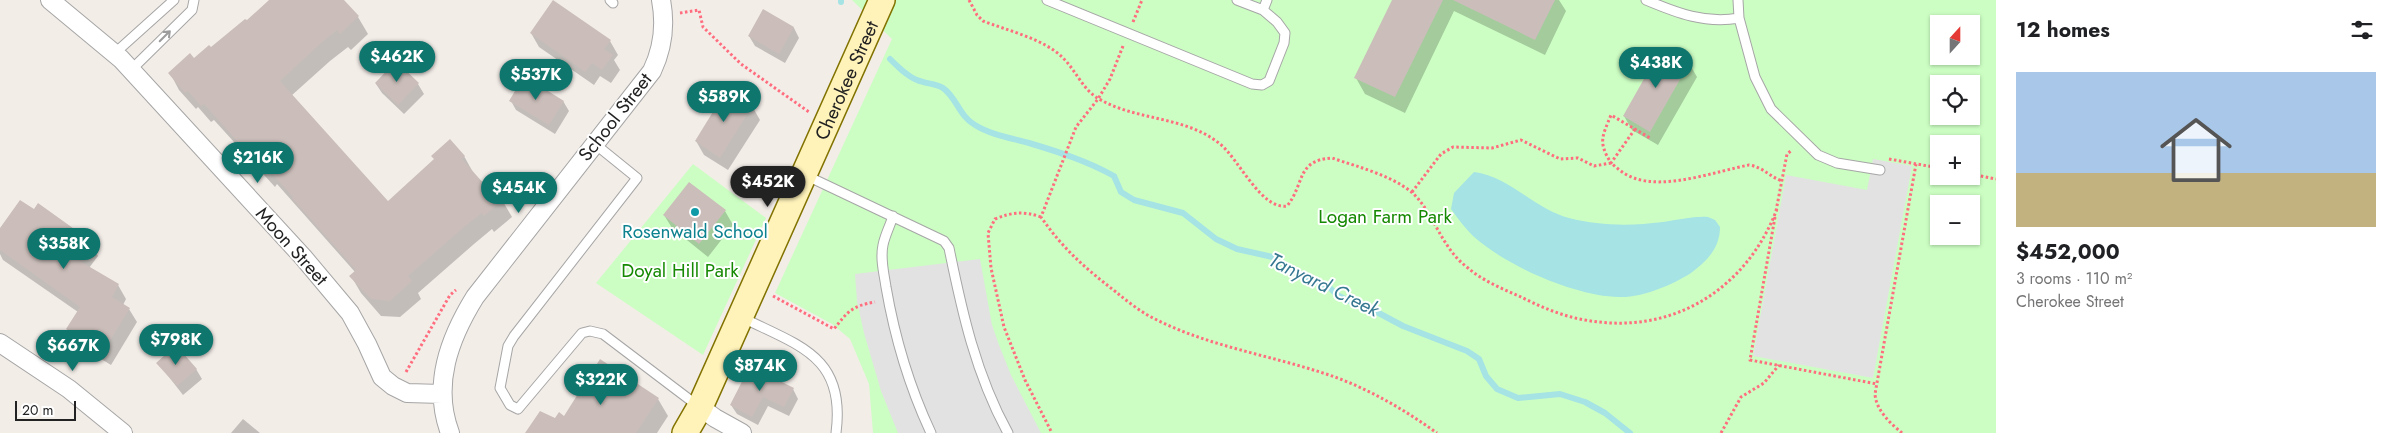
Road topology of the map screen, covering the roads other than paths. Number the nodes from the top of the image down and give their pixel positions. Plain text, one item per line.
1 (50, 0) edge
2 (174, 0) edge
3 (194, 0) edge
4 (661, 0) edge
5 (882, 0) edge
6 (1048, 0) edge
7 (1237, 0) edge
8 (1267, 0) edge
9 (1646, 0) edge
10 (1738, 0) edge
11 (1263, 10) junction
12 (1739, 18) junction
13 (115, 54) junction
14 (131, 70) junction
15 (595, 144) junction
16 (1880, 170) dead end
17 (805, 175) junction
18 (893, 216) junction
19 (740, 317) junction
20 (0, 342) edge
21 (442, 394) junction
22 (700, 406) junction
23 (123, 433) edge
24 (450, 433) edge
25 (685, 433) edge
26 (742, 433) edge
27 (836, 433) edge
28 (930, 433) edge
29 (1008, 433) edge

1 - 13 street, Moon Street
2 - 13 lane
14 -> 3 lane
4 - 15 street, School Street
5 - 17 street, Cherokee Street
6 - 11 lane
7 - 11 lane
8 - 11 lane
9 - 12 lane
10 - 12 lane
12 - 16 lane
13 - 14 street, Moon Street
14 - 21 street, Moon Street
15 - 21 street, School Street
15 - 22 lane
17 - 18 lane
17 - 19 street, Cherokee Street
18 - 28 lane
18 - 29 lane
19 - 22 street, Cherokee Street
19 - 27 lane
20 - 23 street
21 - 24 street, School Street
22 - 25 street, Cherokee Street
22 - 26 street

